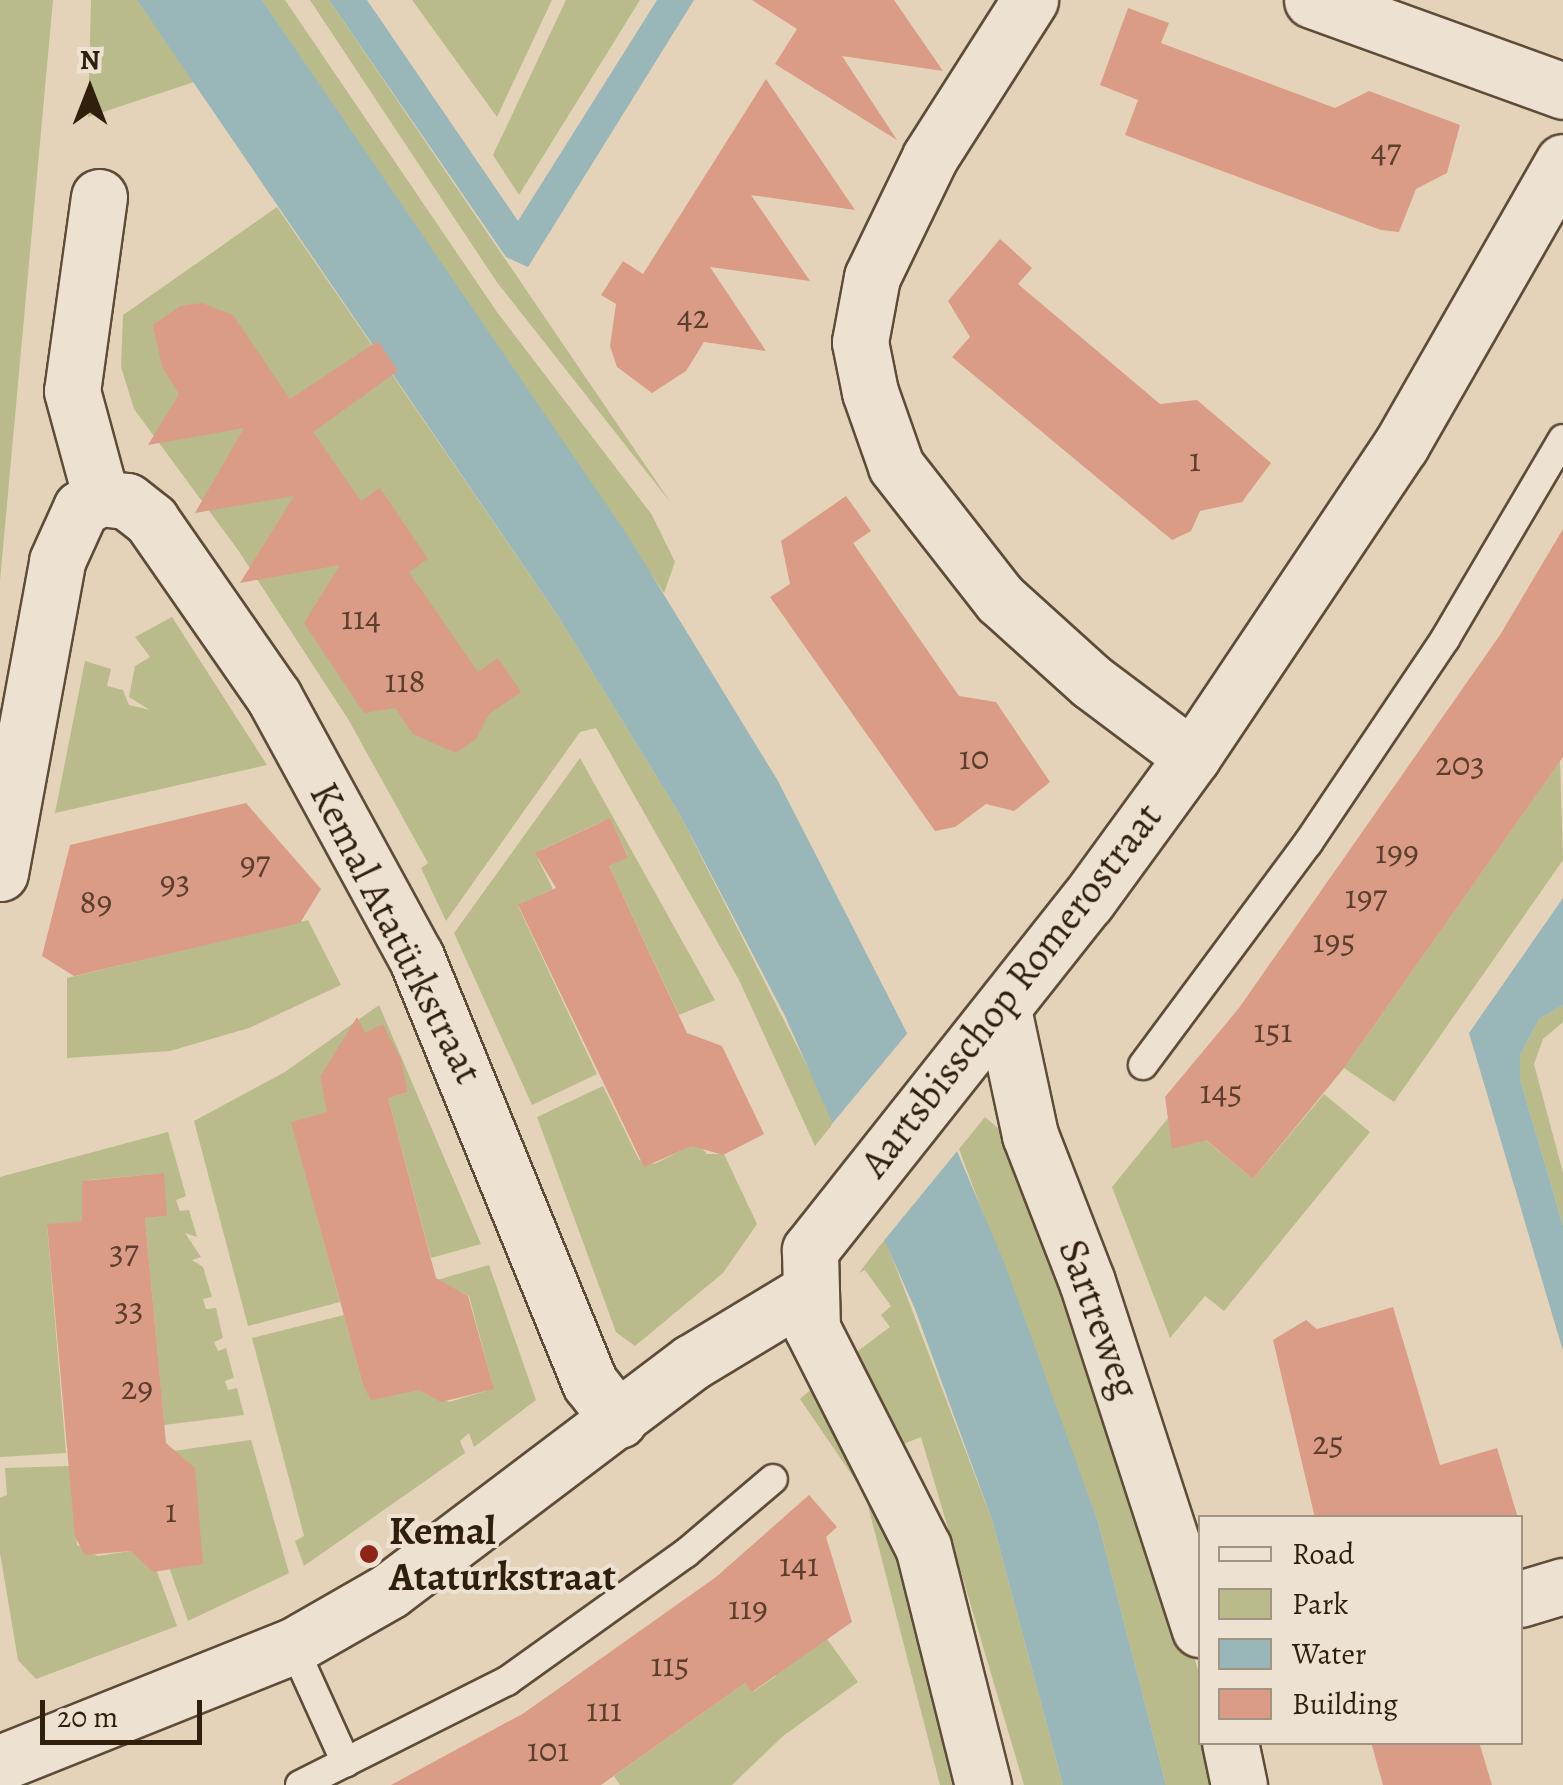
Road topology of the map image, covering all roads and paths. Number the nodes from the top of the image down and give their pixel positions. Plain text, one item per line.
1 (1030, 0) edge
2 (1312, 0) edge
3 (1563, 91) edge
4 (1563, 162) edge
5 (100, 198) dead end
6 (1563, 439) edge
7 (101, 498) junction
8 (1192, 757) junction
9 (0, 873) edge
10 (1004, 1009) junction
11 (1143, 1065) dead end
12 (808, 1292) junction
13 (619, 1420) junction
14 (773, 1478) dead end
15 (1563, 1586) edge
16 (1523, 1598) edge
17 (1198, 1622) edge
18 (293, 1646) junction
19 (1231, 1745) edge
20 (1, 1759) edge
21 (346, 1763) junction
22 (300, 1785) edge
23 (983, 1785) edge
24 (1239, 1785) edge

1 - 8 street
2 - 3 street
4 - 8 street, Aartsbisschop Romerostraat
5 - 7 street
6 - 11 lane
7 - 9 street
7 - 13 street, Kemal Atatürkstraat
8 - 10 street, Aartsbisschop Romerostraat
10 - 12 street, Aartsbisschop Romerostraat
10 - 17 street, Sartreweg
12 - 13 street
12 - 23 street
13 - 18 street
14 - 21 lane
15 - 16 street
18 - 20 street
18 - 21 lane
19 - 24 street
21 - 22 lane

